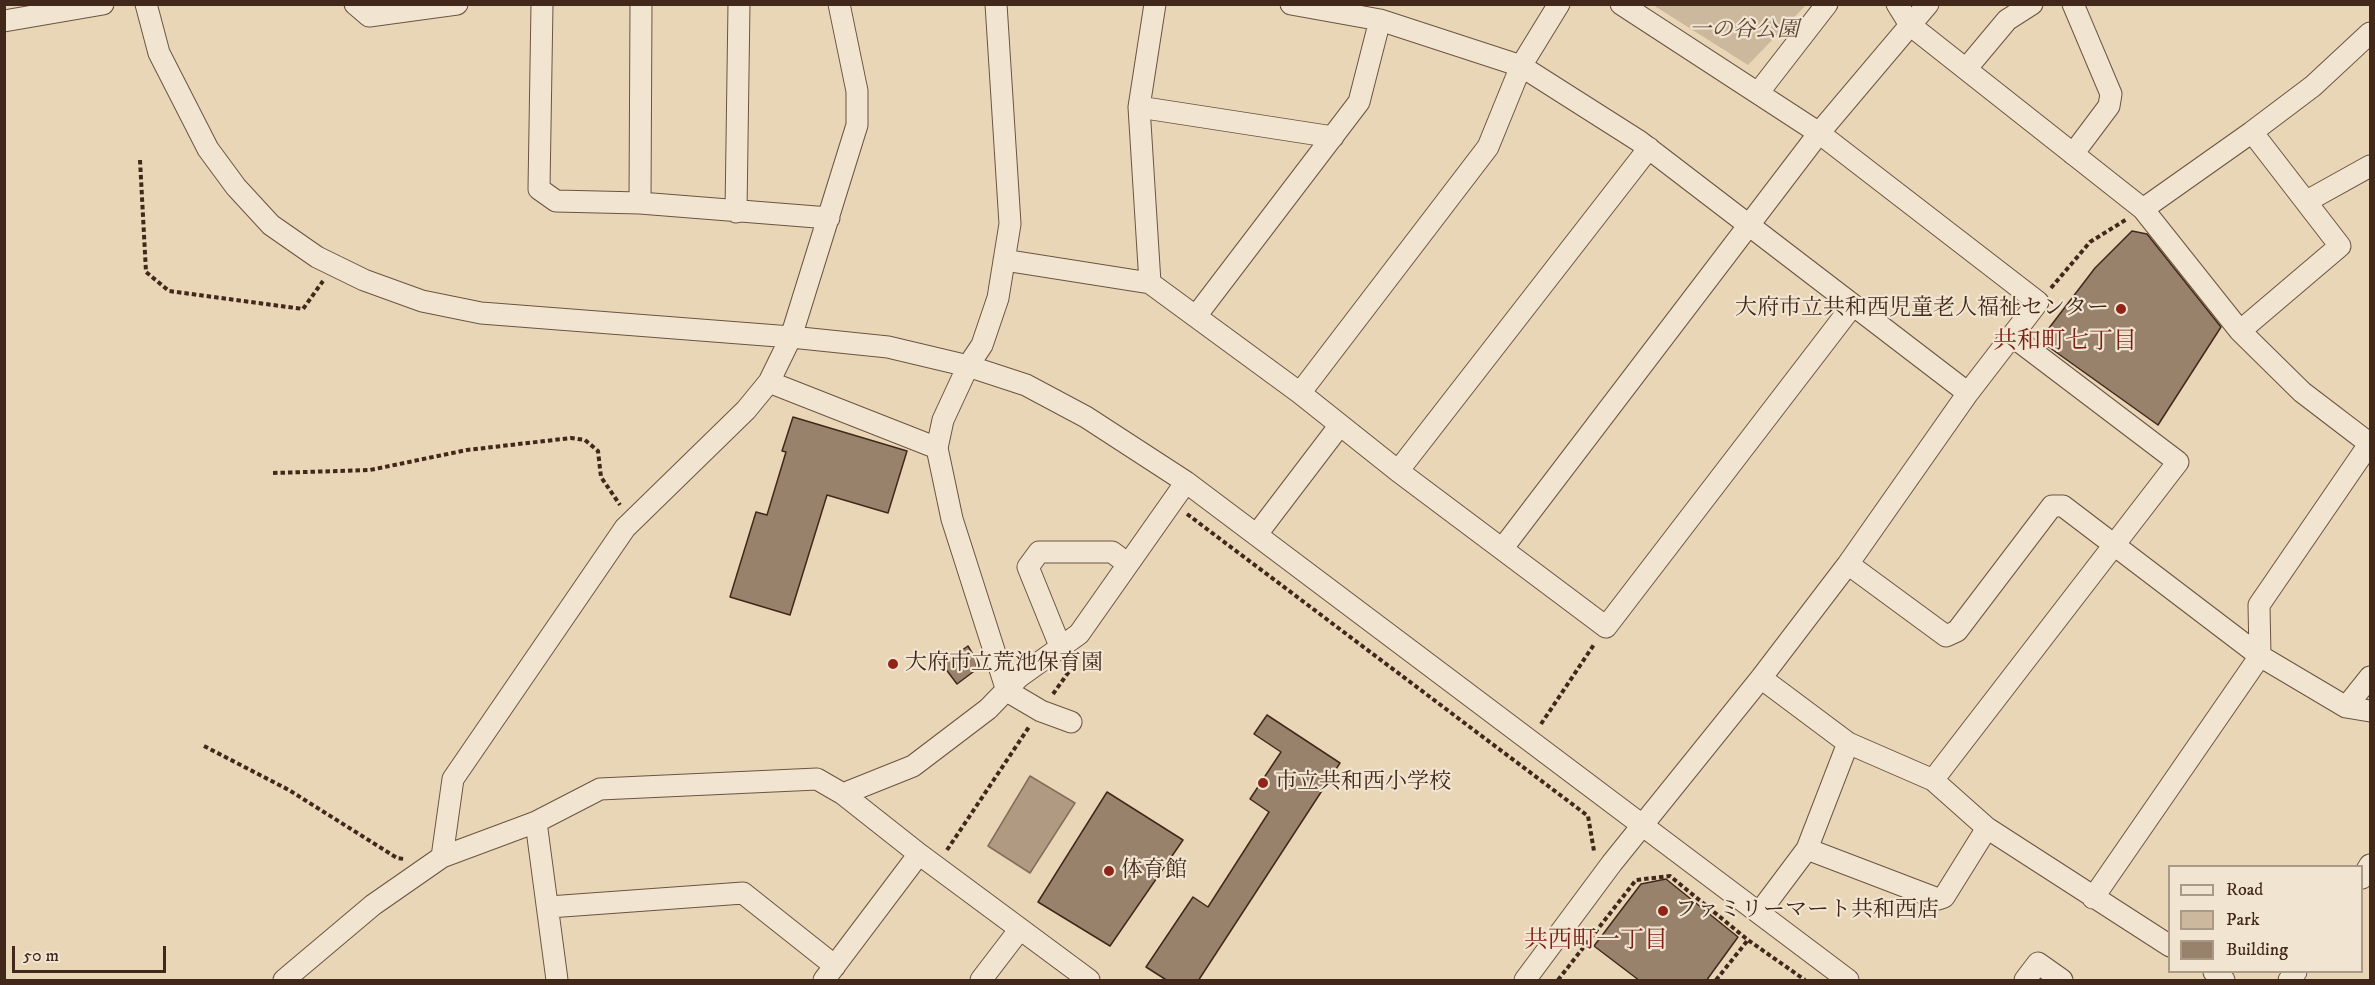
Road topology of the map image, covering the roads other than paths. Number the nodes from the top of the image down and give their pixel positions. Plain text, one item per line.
1 (103, 4) edge
2 (146, 4) edge
3 (355, 4) edge
4 (457, 4) edge
5 (542, 4) edge
6 (641, 4) edge
7 (739, 4) edge
8 (839, 4) edge
9 (996, 4) edge
10 (1155, 4) edge
11 (1291, 4) edge
12 (1558, 4) edge
13 (1621, 4) edge
14 (1827, 4) edge
15 (1897, 4) edge
16 (1928, 4) edge
17 (2032, 4) edge
18 (2073, 4) edge
19 (1380, 20) junction
20 (4, 21) edge
21 (1910, 25) junction
22 (2370, 33) edge
23 (1521, 66) junction
24 (1966, 69) junction
25 (1758, 93) junction
26 (1139, 107) junction
27 (2252, 132) junction
28 (1819, 133) junction
29 (1333, 137) junction
30 (1649, 148) junction
31 (2073, 154) junction
32 (2370, 166) edge
33 (2307, 201) junction
34 (640, 203) junction
35 (2143, 209) junction
36 (736, 212) junction
37 (829, 218) junction
38 (1748, 225) junction
39 (1004, 260) junction
40 (1150, 283) junction
41 (1853, 305) junction
42 (1196, 316) junction
43 (2240, 331) junction
44 (791, 336) junction
45 (2012, 336) junction
46 (968, 366) junction
47 (769, 382) junction
48 (1300, 393) junction
49 (1968, 393) junction
50 (1340, 425) junction
51 (2370, 443) edge
52 (937, 448) junction
53 (1398, 471) junction
54 (1186, 482) junction
55 (1257, 534) junction
56 (2113, 544) junction
57 (1502, 549) junction
58 (1128, 564) junction
59 (1848, 564) junction
60 (1060, 646) junction
61 (2260, 656) junction
62 (2370, 677) edge
63 (1761, 678) junction
64 (1007, 691) junction
65 (2346, 706) junction
66 (2370, 711) edge
67 (1071, 722) dead end
68 (1848, 742) junction
69 (1933, 780) junction
70 (843, 794) junction
71 (536, 822) junction
72 (1643, 826) junction
73 (1987, 828) junction
74 (1807, 849) junction
75 (919, 854) junction
76 (442, 857) junction
77 (2093, 898) junction
78 (549, 908) junction
79 (1759, 913) junction
80 (1020, 929) junction
81 (2168, 945) edge
82 (829, 973) edge
83 (284, 981) edge
84 (557, 981) edge
85 (981, 981) edge
86 (1089, 981) edge
87 (1525, 981) edge
88 (1848, 981) edge
89 (2025, 981) edge
90 (2062, 981) edge

1 - 20 street
2 - 44 street
3 - 4 street
5 - 34 street
6 - 34 street
7 - 36 street
8 - 37 street
9 - 39 street
10 - 26 street
11 - 19 street
12 - 23 street
13 - 25 street
14 - 25 street
15 - 21 street
16 - 21 street
17 - 24 street
18 - 31 street
19 - 23 street
19 - 29 street
21 - 24 street
21 - 28 street
22 - 27 street
23 - 30 street
23 - 48 street
24 - 31 street
25 - 28 street
26 - 29 street
26 - 40 street
27 - 33 street
27 - 35 street
28 - 38 street
28 - 45 street
29 - 42 street
30 - 38 street
30 - 53 street
31 - 35 street
32 - 33 street
33 - 43 street
34 - 36 street
35 - 43 street
36 - 37 street
37 - 44 street
38 - 41 street
38 - 57 street
39 - 40 street
39 - 46 street
40 - 42 street
41 - 49 street
41 - 57 street
42 - 48 street
43 - 51 street
44 - 46 street
44 - 47 street
45 - 49 street
45 - 56 street
46 - 52 street
46 - 54 street
47 - 52 street
47 - 76 street
48 - 50 street
49 - 59 street
50 - 53 street
50 - 55 street
51 - 61 street
52 - 64 street
53 - 57 street
54 - 55 street
54 - 58 street
55 - 72 street
56 - 59 street
56 - 61 street
56 - 69 street
58 - 60 street
58 - 60 street
59 - 63 street
60 - 64 street
61 - 65 street
61 - 77 street
62 - 65 street
63 - 68 street
63 - 72 street
64 - 67 street
64 - 70 street
65 - 66 street
68 - 69 street
68 - 74 street
69 - 73 street
70 - 71 street
70 - 75 street
71 - 76 street
71 - 78 street
72 - 79 street
72 - 87 street
73 - 74 street
73 - 77 street
74 - 79 street
75 - 80 street
75 - 82 street
76 - 83 street
77 - 81 street
78 - 82 street
78 - 84 street
79 - 88 street
80 - 85 street
80 - 86 street
89 - 90 street

